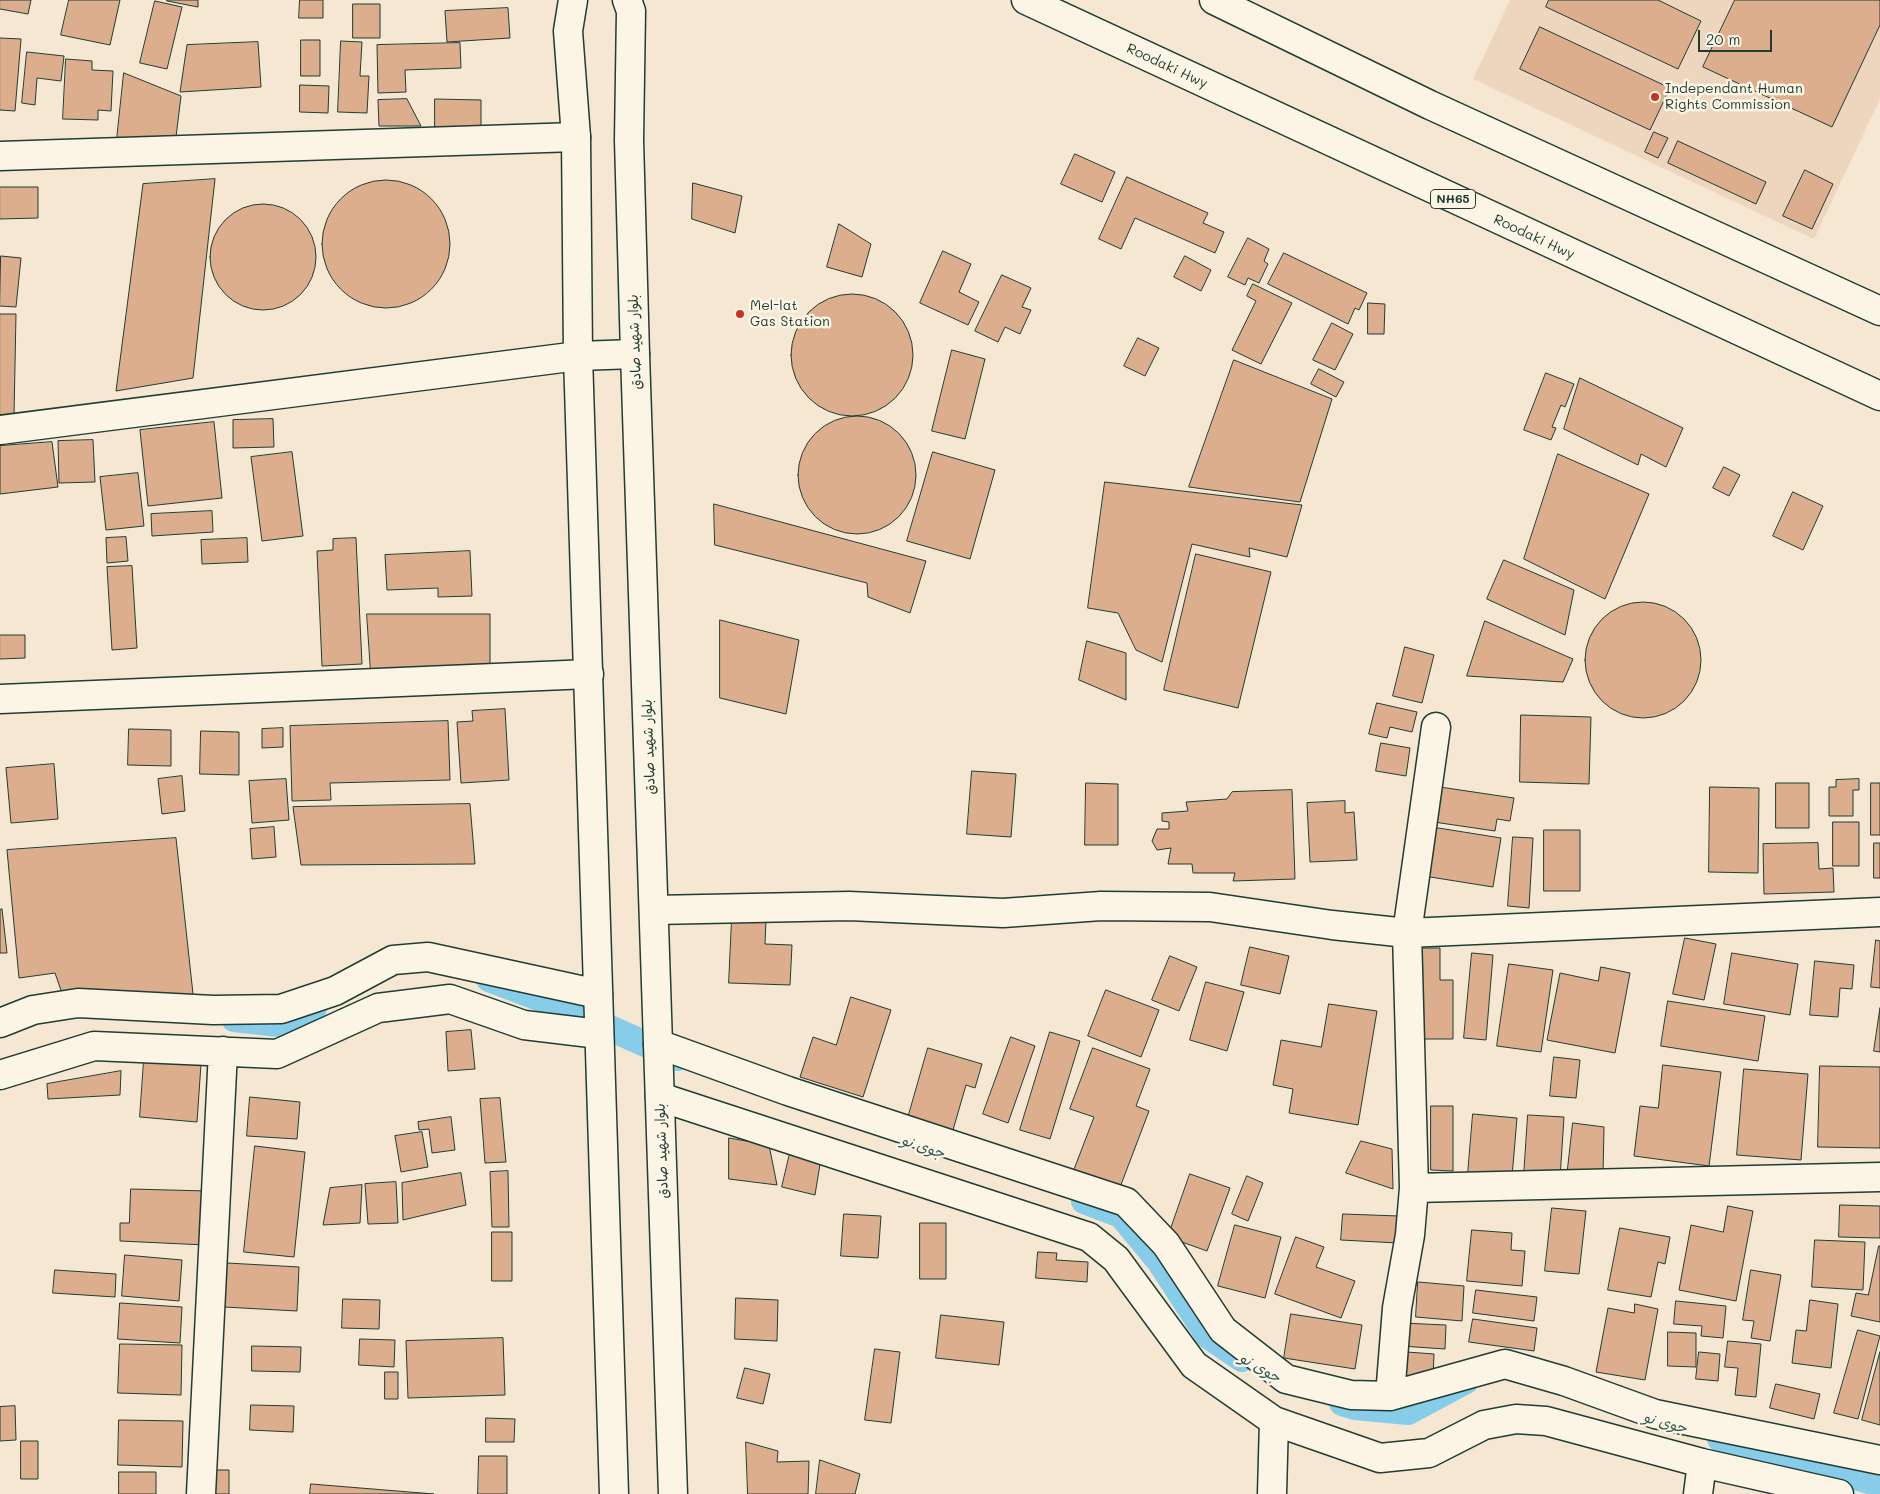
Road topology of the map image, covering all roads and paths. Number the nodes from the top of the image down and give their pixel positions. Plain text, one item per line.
1 (573, 0) edge
2 (627, 0) edge
3 (1026, 0) edge
4 (1214, 0) edge
5 (576, 137) junction
6 (0, 156) edge
7 (1880, 311) edge
8 (635, 354) junction
9 (578, 356) junction
10 (1880, 396) edge
11 (0, 430) edge
12 (589, 674) junction
13 (0, 699) edge
14 (1436, 727) dead end
15 (654, 910) junction
16 (1880, 912) edge
17 (1407, 933) junction
18 (598, 994) junction
19 (0, 1022) edge
20 (600, 1034) junction
21 (658, 1044) junction
22 (223, 1051) junction
23 (0, 1075) edge
24 (660, 1097) junction
25 (1880, 1177) edge
26 (1414, 1188) junction
27 (1390, 1396) junction
28 (1274, 1421) junction
29 (1880, 1460) edge
30 (1702, 1462) junction
31 (201, 1494) edge
32 (614, 1494) edge
33 (672, 1494) edge
34 (1272, 1494) edge
35 (1698, 1494) edge
36 (1839, 1494) edge

1 - 5 main road
2 - 8 main road, بلوار شهید صادق
3 - 10 main road, Roodaki Hwy / NH65
4 - 7 main road
5 - 6 main road
5 - 9 main road
8 - 9 main road
8 - 15 main road, بلوار شهید صادق
9 - 11 main road
9 - 12 main road
12 - 13 main road
12 - 18 main road
14 - 17 main road
15 - 17 main road
15 - 21 main road, بلوار شهید صادق
16 - 17 main road
17 - 26 main road
18 - 19 main road
18 - 20 main road
20 - 22 main road
20 - 32 main road
21 - 24 main road, بلوار شهید صادق
21 - 27 main road
22 - 23 main road
22 - 31 main road
24 - 28 main road
24 - 33 main road, بلوار شهید صادق
25 - 26 main road
26 - 27 main road
27 - 29 main road
28 - 30 main road
28 - 34 main road
30 - 35 main road
30 - 36 main road

